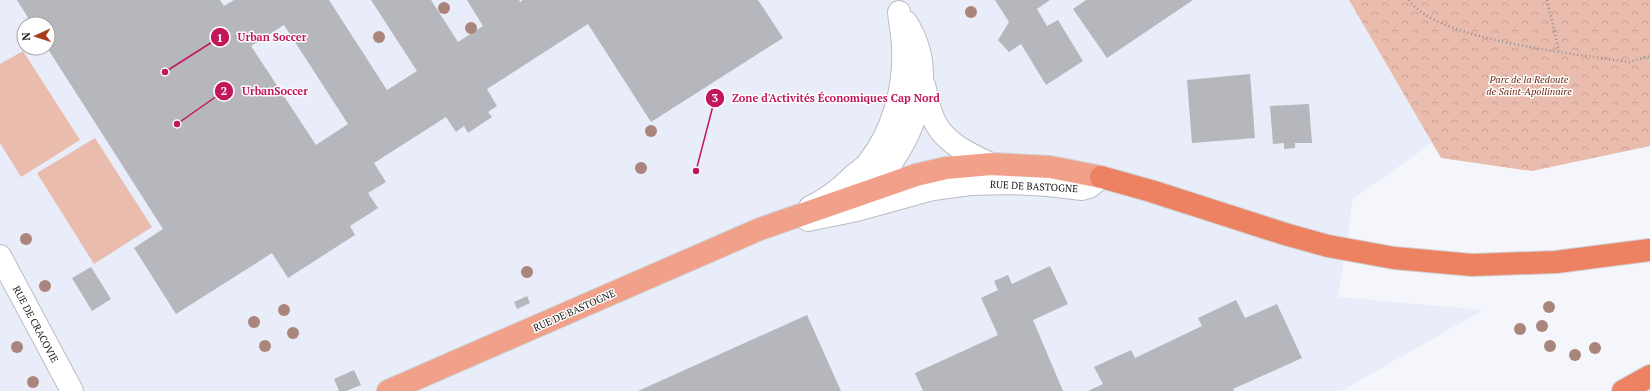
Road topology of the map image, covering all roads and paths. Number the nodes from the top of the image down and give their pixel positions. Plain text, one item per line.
1 (1409, 0) edge
2 (1547, 0) edge
3 (895, 6) edge
4 (1559, 51) junction
5 (1650, 56) edge
6 (923, 78) junction
7 (991, 164) junction
8 (1101, 177) junction
9 (864, 193) junction
10 (760, 229) junction
11 (1650, 250) edge
12 (0, 256) edge
13 (1650, 376) edge
14 (72, 391) edge
15 (388, 391) edge
16 (1624, 391) edge

1 - 4 path
2 - 4 path
3 - 6 street
3 - 10 street
4 - 5 path
6 - 7 street
6 - 9 street
7 - 8 main road, RUE DE BASTOGNE
7 - 9 main road, RUE DE BASTOGNE
8 - 10 street, RUE DE BASTOGNE
8 - 11 highway
9 - 10 main road, RUE DE BASTOGNE
10 - 15 main road, RUE DE BASTOGNE
12 - 14 street, RUE DE CRACOVIE
13 - 16 highway

